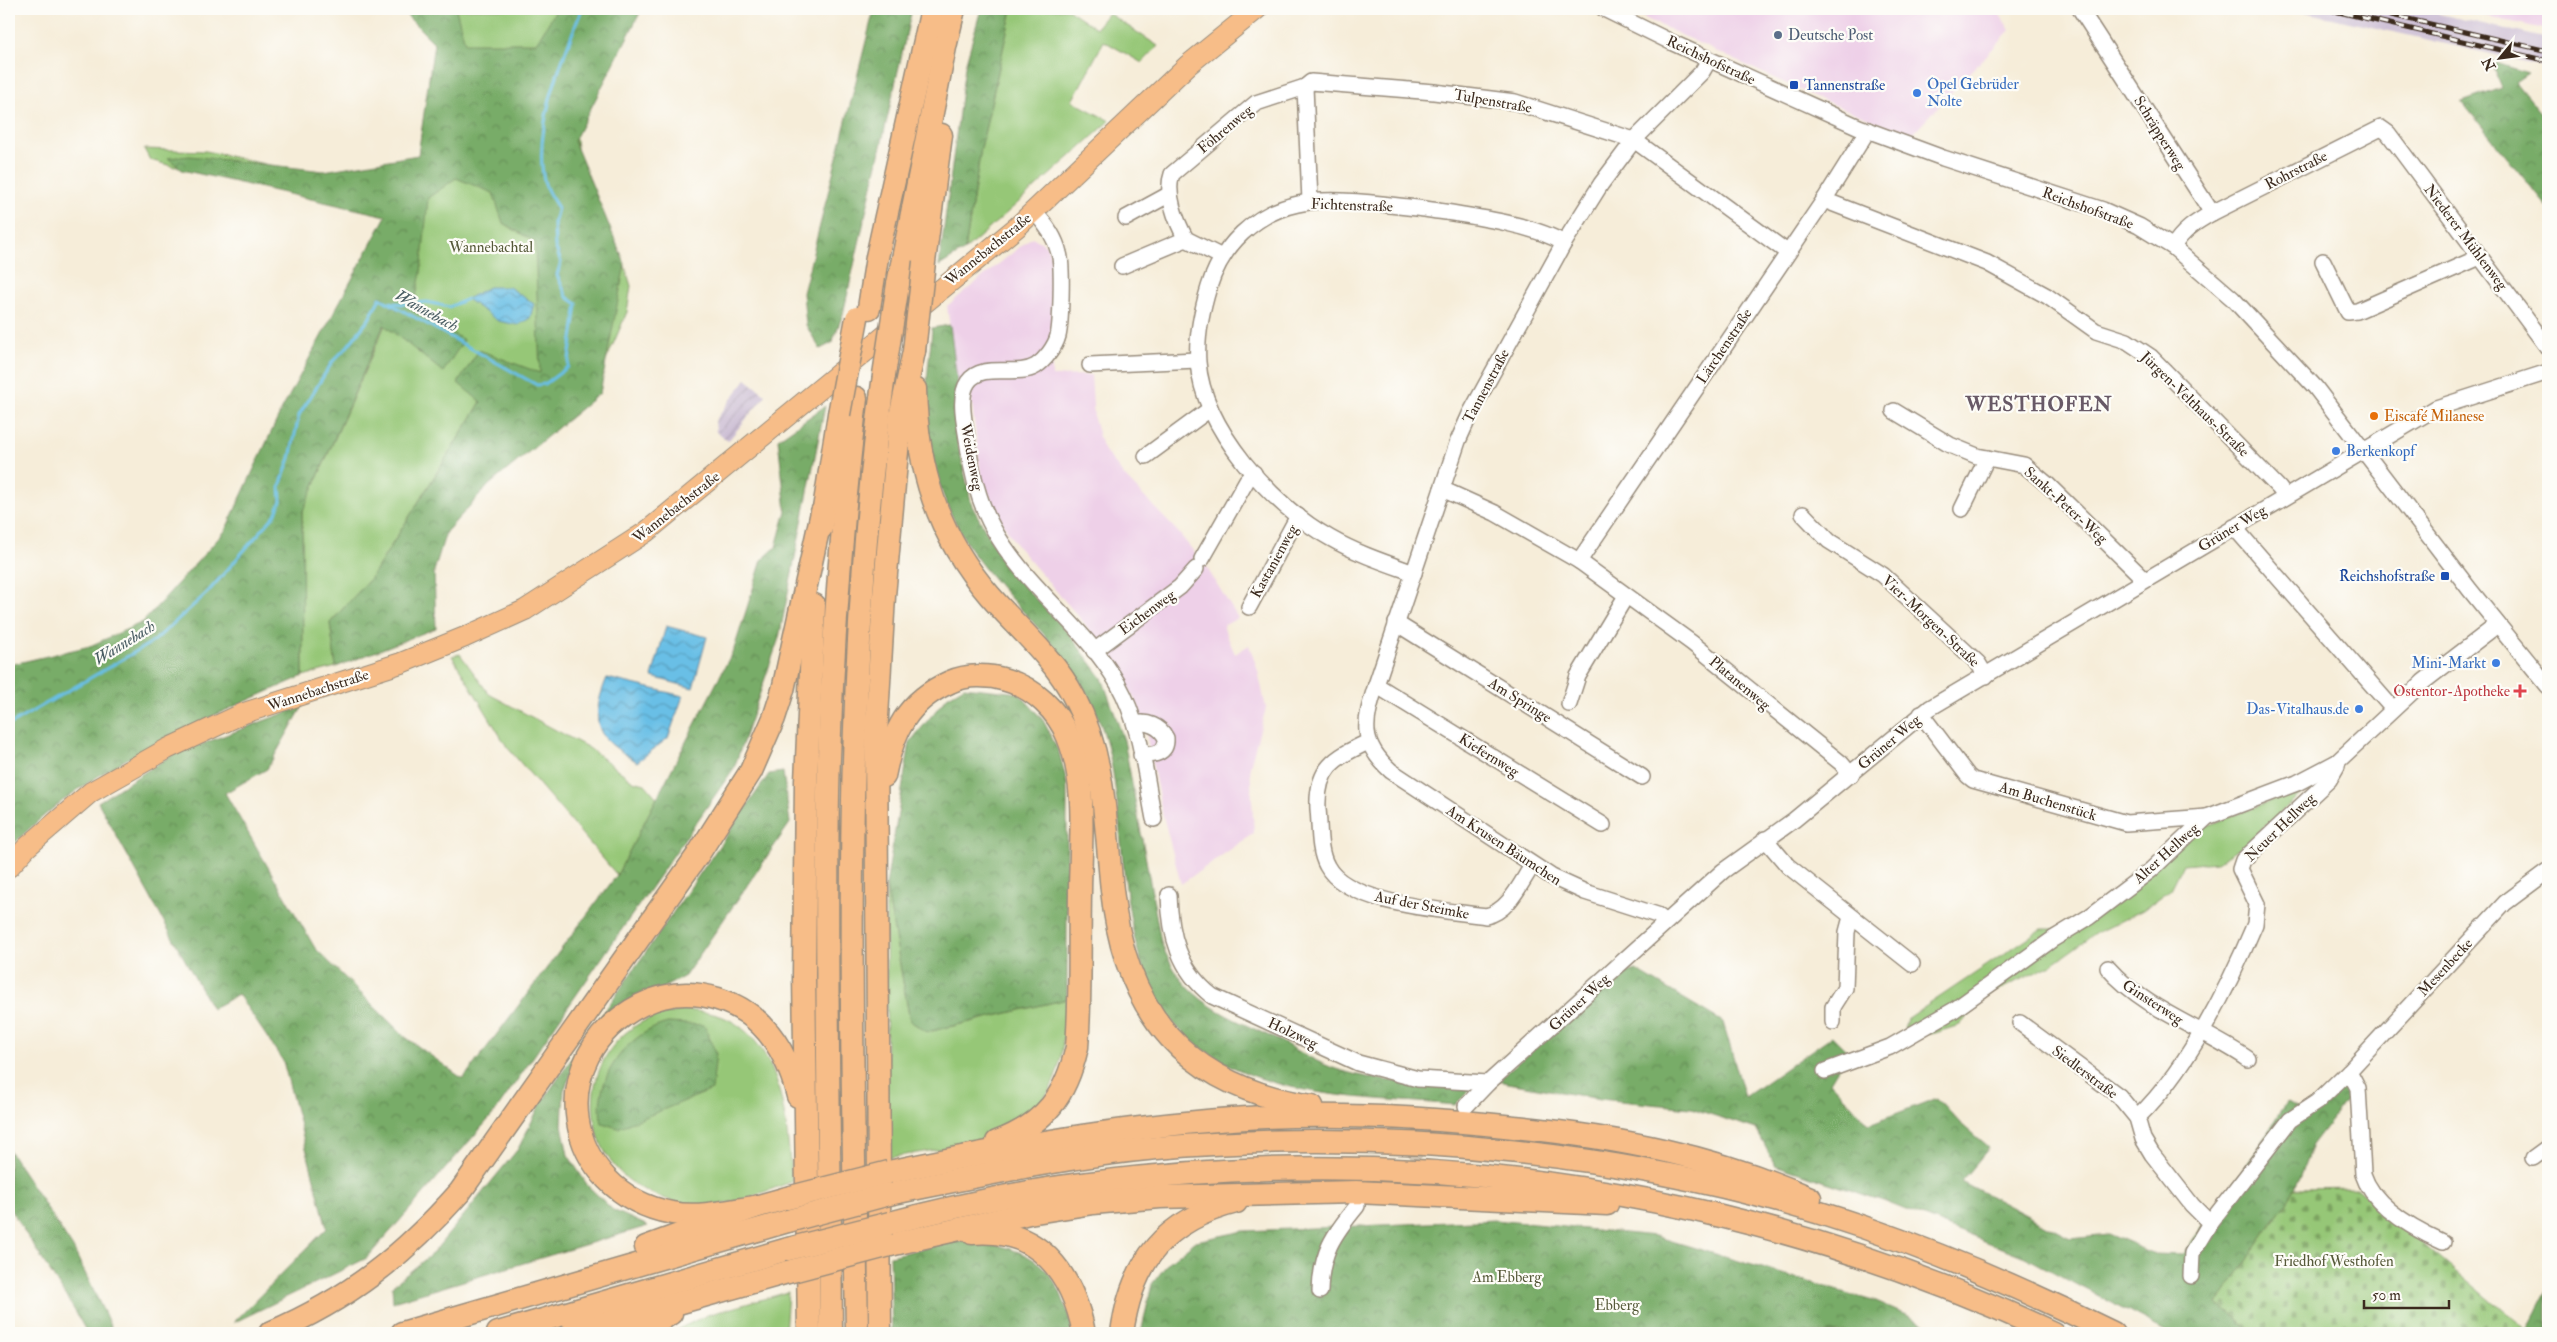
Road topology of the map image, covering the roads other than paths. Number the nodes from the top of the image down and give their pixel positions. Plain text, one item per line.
1 (932, 9) edge
2 (954, 9) edge
3 (1257, 9) edge
4 (1604, 9) edge
5 (2080, 9) edge
6 (944, 47) junction
7 (1709, 60) junction
8 (1305, 87) junction
9 (2382, 128) joint
10 (1868, 130) junction
11 (1634, 140) junction
12 (1170, 194) junction
13 (1824, 200) junction
14 (1310, 201) junction
15 (1034, 212) junction
16 (2212, 213) junction
17 (1126, 218) dead end
18 (1186, 239) junction
19 (1564, 243) junction
20 (2173, 247) junction
21 (1787, 252) junction
22 (1222, 257) junction
23 (2480, 257) junction
24 (2323, 260) dead end
25 (1122, 266) dead end
26 (863, 313) junction
27 (2548, 348) edge
28 (914, 351) junction
29 (1197, 360) junction
30 (1090, 365) dead end
31 (2548, 372) edge
32 (1210, 409) junction
33 (1894, 411) dead end
34 (2364, 449) junction
35 (1146, 456) dead end
36 (1987, 458) junction
37 (1254, 473) junction
38 (1442, 490) junction
39 (2285, 496) junction
40 (1962, 509) dead end
41 (822, 512) junction
42 (1803, 514) dead end
43 (1298, 516) junction
44 (2234, 527) junction
45 (1579, 561) junction
46 (1414, 573) junction
47 (2145, 580) junction
48 (1626, 596) junction
49 (1249, 607) dead end
50 (1396, 624) junction
51 (2498, 625) junction
52 (1094, 651) junction
53 (1986, 676) junction
54 (1376, 685) junction
55 (2548, 686) edge
56 (1569, 704) dead end
57 (2392, 709) junction
58 (1921, 714) junction
59 (1135, 724) junction
60 (1368, 742) junction
61 (1141, 755) junction
62 (1379, 760) joint
63 (2337, 762) junction
64 (1850, 775) junction
65 (1642, 777) dead end
66 (2207, 817) junction
67 (1154, 819) dead end
68 (1603, 825) dead end
69 (1765, 839) junction
70 (877, 847) junction
71 (1532, 866) junction
72 (9, 867) edge
73 (2548, 871) edge
74 (1168, 894) dead end
75 (1851, 917) junction
76 (1666, 922) junction
77 (1912, 964) dead end
78 (2108, 968) dead end
79 (1833, 1022) dead end
80 (2020, 1023) dead end
81 (2201, 1032) junction
82 (2248, 1059) dead end
83 (1825, 1071) dead end
84 (2349, 1071) junction
85 (1488, 1083) junction
86 (1466, 1106) tunnel mouth
87 (1369, 1116) junction
88 (2137, 1118) junction
89 (805, 1122) junction
90 (2548, 1147) edge
91 (2534, 1158) dead end
92 (940, 1161) junction
93 (1302, 1192) junction
94 (1681, 1205) junction
95 (1357, 1206) dead end
96 (754, 1207) junction
97 (2210, 1223) junction
98 (1861, 1227) junction
99 (921, 1238) junction
100 (2443, 1242) dead end
101 (2191, 1276) dead end
102 (560, 1287) junction
103 (1320, 1292) dead end
104 (709, 1294) junction
105 (270, 1333) edge
106 (402, 1333) edge
107 (498, 1333) edge
108 (572, 1333) edge
109 (641, 1333) edge
110 (808, 1333) edge
111 (832, 1333) edge
112 (857, 1333) edge
113 (880, 1333) edge
114 (1084, 1333) edge
115 (1122, 1333) edge
116 (2053, 1333) edge
117 (2113, 1333) edge

1 - 26 highway
2 - 6 highway
3 - 15 main road, Wannebachstraße
4 - 7 street, Reichshofstraße
5 - 16 street, Schräpperweg
6 - 28 highway, bridge
6 - 112 highway, bridge
7 - 10 street, Reichshofstraße
7 - 11 street, Tannenstraße
8 - 11 street, Tulpenstraße
8 - 12 street, Föhrenweg
8 - 14 street
9 - 16 street, Rohrstraße
9 - 23 street, Niederer Mühlenweg
10 - 13 street, Lärchenstraße
10 - 20 street, Reichshofstraße
11 - 19 street, Tannenstraße
11 - 21 street, Tulpenstraße
12 - 17 street
12 - 18 street
13 - 21 street, Lärchenstraße
13 - 39 street, Jürgen-Velthaus-Straße
14 - 19 street, Fichtenstraße
14 - 22 street, Fichtenstraße
15 - 52 street, Weidenweg
15 - 72 main road, Wannebachstraße
16 - 20 street
18 - 22 street
18 - 25 street
19 - 38 street, Tannenstraße
20 - 34 street, Reichshofstraße
21 - 45 street, Lärchenstraße
22 - 29 street, Fichtenstraße
23 - 24 street
23 - 27 street, Niederer Mühlenweg
26 - 41 highway, bridge
26 - 111 highway
28 - 70 highway
28 - 87 highway
29 - 30 street
29 - 32 street, Fichtenstraße
31 - 34 street, Grüner Weg
32 - 35 street
32 - 37 street, Fichtenstraße
33 - 36 street, Sankt-Peter-Weg
34 - 39 street, Grüner Weg
34 - 51 street, Reichshofstraße
36 - 40 street
36 - 47 street, Sankt-Peter-Weg
37 - 43 street, Fichtenstraße
37 - 52 street, Eichenweg
38 - 45 street, Platanenweg
38 - 46 street, Tannenstraße
39 - 44 street, Grüner Weg
41 - 89 highway
41 - 105 highway
42 - 53 street, Vier-Morgen-Straße
43 - 46 street, Fichtenstraße
43 - 49 street, Kastanienweg
44 - 47 street, Grüner Weg
44 - 57 street
45 - 48 street, Platanenweg
46 - 50 street, Tannenstraße
47 - 53 street, Grüner Weg
48 - 56 street
48 - 64 street, Platanenweg
50 - 54 street, Tannenstraße
50 - 65 street, Am Springe
51 - 55 street, Reichshofstraße
51 - 57 street, Alter Hellweg
52 - 59 street, Weidenweg
53 - 58 street, Grüner Weg
54 - 60 street, Tannenstraße
54 - 68 street, Kiefernweg
57 - 63 street, Alter Hellweg
58 - 64 street, Grüner Weg
58 - 66 street, Am Buchenstück
59 - 61 street, Weidenweg
59 - 61 street
60 - 62 street, Tannenstraße
60 - 71 street, Auf der Steimke
61 - 67 street, Weidenweg
62 - 71 street, Am Krusen Bäumchen
63 - 66 street, Alter Hellweg
63 - 81 street, Neuer Hellweg
64 - 69 street, Grüner Weg
66 - 83 street, Alter Hellweg
69 - 75 street
69 - 76 street, Grüner Weg
70 - 92 highway
70 - 113 highway
71 - 76 street, Am Krusen Bäumchen
73 - 84 street, Mesenbecke
74 - 85 street, Holzweg
75 - 77 street
75 - 79 street
76 - 85 street, Grüner Weg
78 - 81 street, Ginsterweg
80 - 88 street, Siedlerstraße
81 - 82 street
81 - 88 street, Neuer Hellweg
84 - 97 street, Mesenbecke
84 - 100 street
85 - 86 street, Grüner Weg
87 - 92 highway
87 - 98 highway
88 - 97 street, Siedlerstraße
89 - 96 highway
89 - 110 highway
90 - 91 street
92 - 96 highway, bridge
93 - 94 highway
93 - 99 highway
93 - 115 highway
94 - 107 highway, bridge
94 - 116 highway
95 - 103 street
96 - 102 highway
97 - 101 street, Mesenbecke
98 - 102 highway, bridge
98 - 117 highway
99 - 104 highway, bridge
99 - 114 highway
102 - 106 highway
104 - 108 highway
104 - 109 highway

